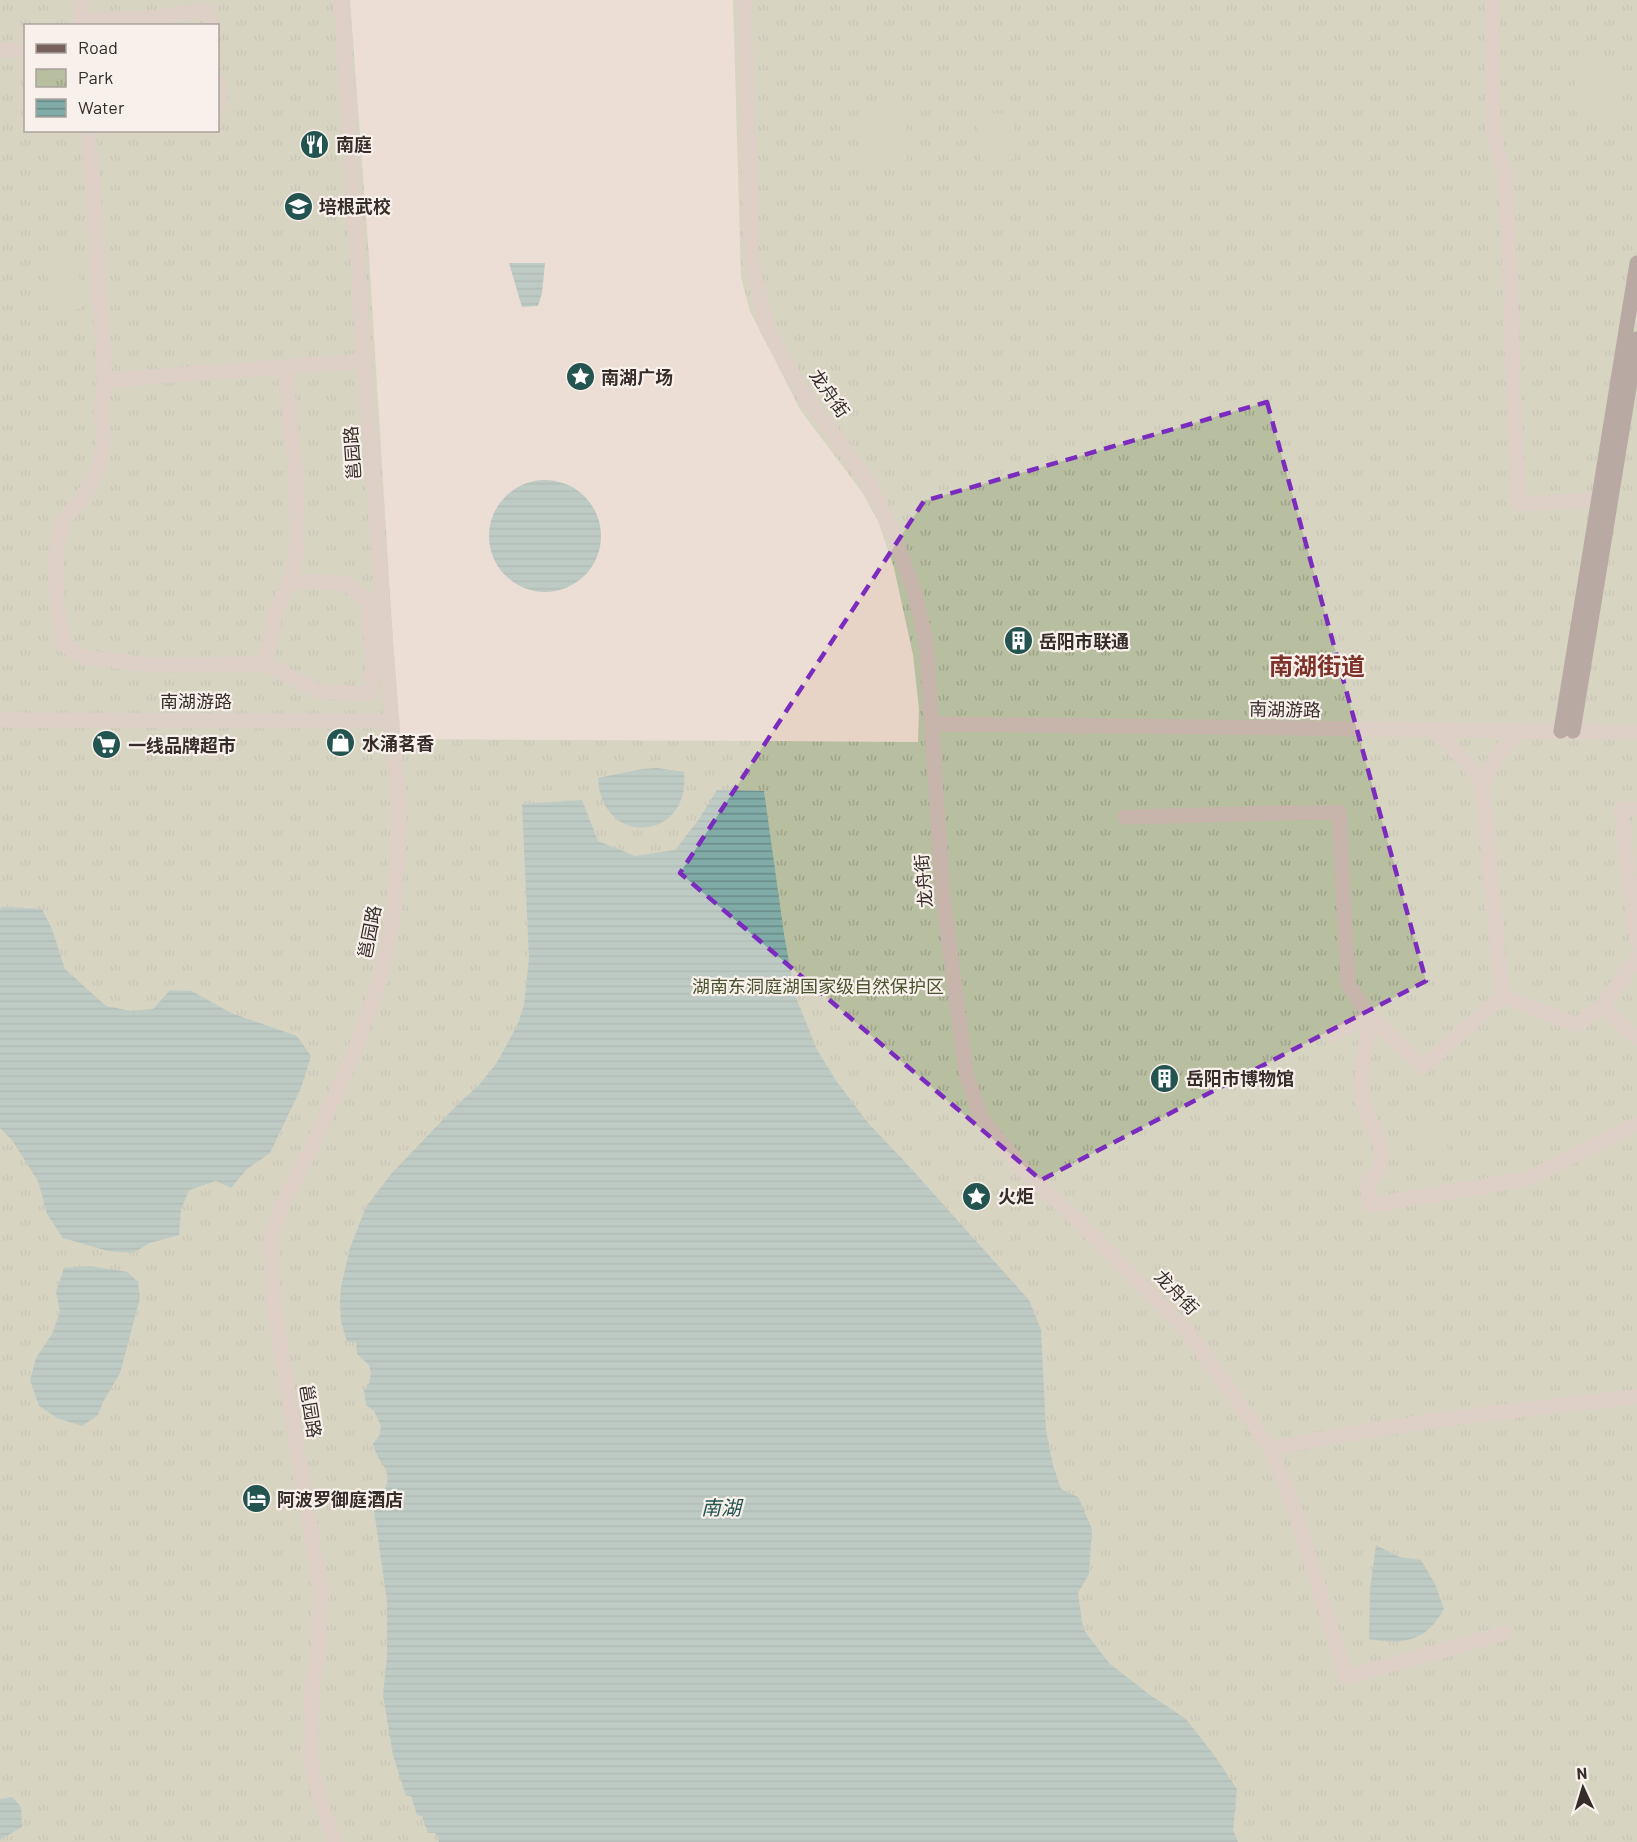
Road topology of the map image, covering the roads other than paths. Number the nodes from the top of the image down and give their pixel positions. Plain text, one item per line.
1 (81, 0) edge
2 (341, 0) edge
3 (745, 0) edge
4 (1492, 0) edge
5 (82, 23) edge
6 (213, 24) edge
7 (24, 49) edge
8 (0, 50) edge
9 (89, 132) edge
10 (1637, 263) edge
11 (1637, 339) edge
12 (364, 361) junction
13 (285, 367) junction
14 (105, 380) junction
15 (1600, 500) junction
16 (290, 581) junction
17 (265, 664) junction
18 (0, 720) edge
19 (392, 721) junction
20 (933, 724) junction
21 (1435, 730) junction
22 (1521, 731) junction
23 (1567, 731) junction
24 (1637, 732) edge
25 (1482, 783) junction
26 (1637, 809) edge
27 (1125, 817) dead end
28 (1637, 943) edge
29 (1637, 959) edge
30 (1502, 996) junction
31 (1602, 1006) junction
32 (1370, 1016) junction
33 (1332, 1035) dead end
34 (1637, 1038) edge
35 (1637, 1124) edge
36 (1637, 1397) edge
37 (1271, 1449) junction
38 (1505, 1633) dead end
39 (335, 1842) edge

1 - 5 street
2 - 12 street, 邕园路
3 - 20 street, 龙舟街
4 - 15 street
5 - 6 street
7 - 8 street
9 - 14 street
10 - 15 main road
11 - 23 main road
12 - 13 street
12 - 19 street, 邕园路
13 - 14 street
13 - 16 street
14 - 17 street
15 - 23 main road
16 - 17 street
16 - 17 street
18 - 19 street, 南湖游路
19 - 39 street, 邕园路
20 - 21 street, 南湖游路
20 - 37 street, 龙舟街
21 - 22 street, 南湖游路
21 - 25 street
22 - 23 street, 南湖游路
22 - 25 street
23 - 24 street, 南湖游路
25 - 30 street
26 - 28 street
27 - 32 street
29 - 31 street
30 - 31 street
30 - 32 street
31 - 34 street
32 - 33 street
32 - 35 street
36 - 37 street
37 - 38 street, 龙舟街

